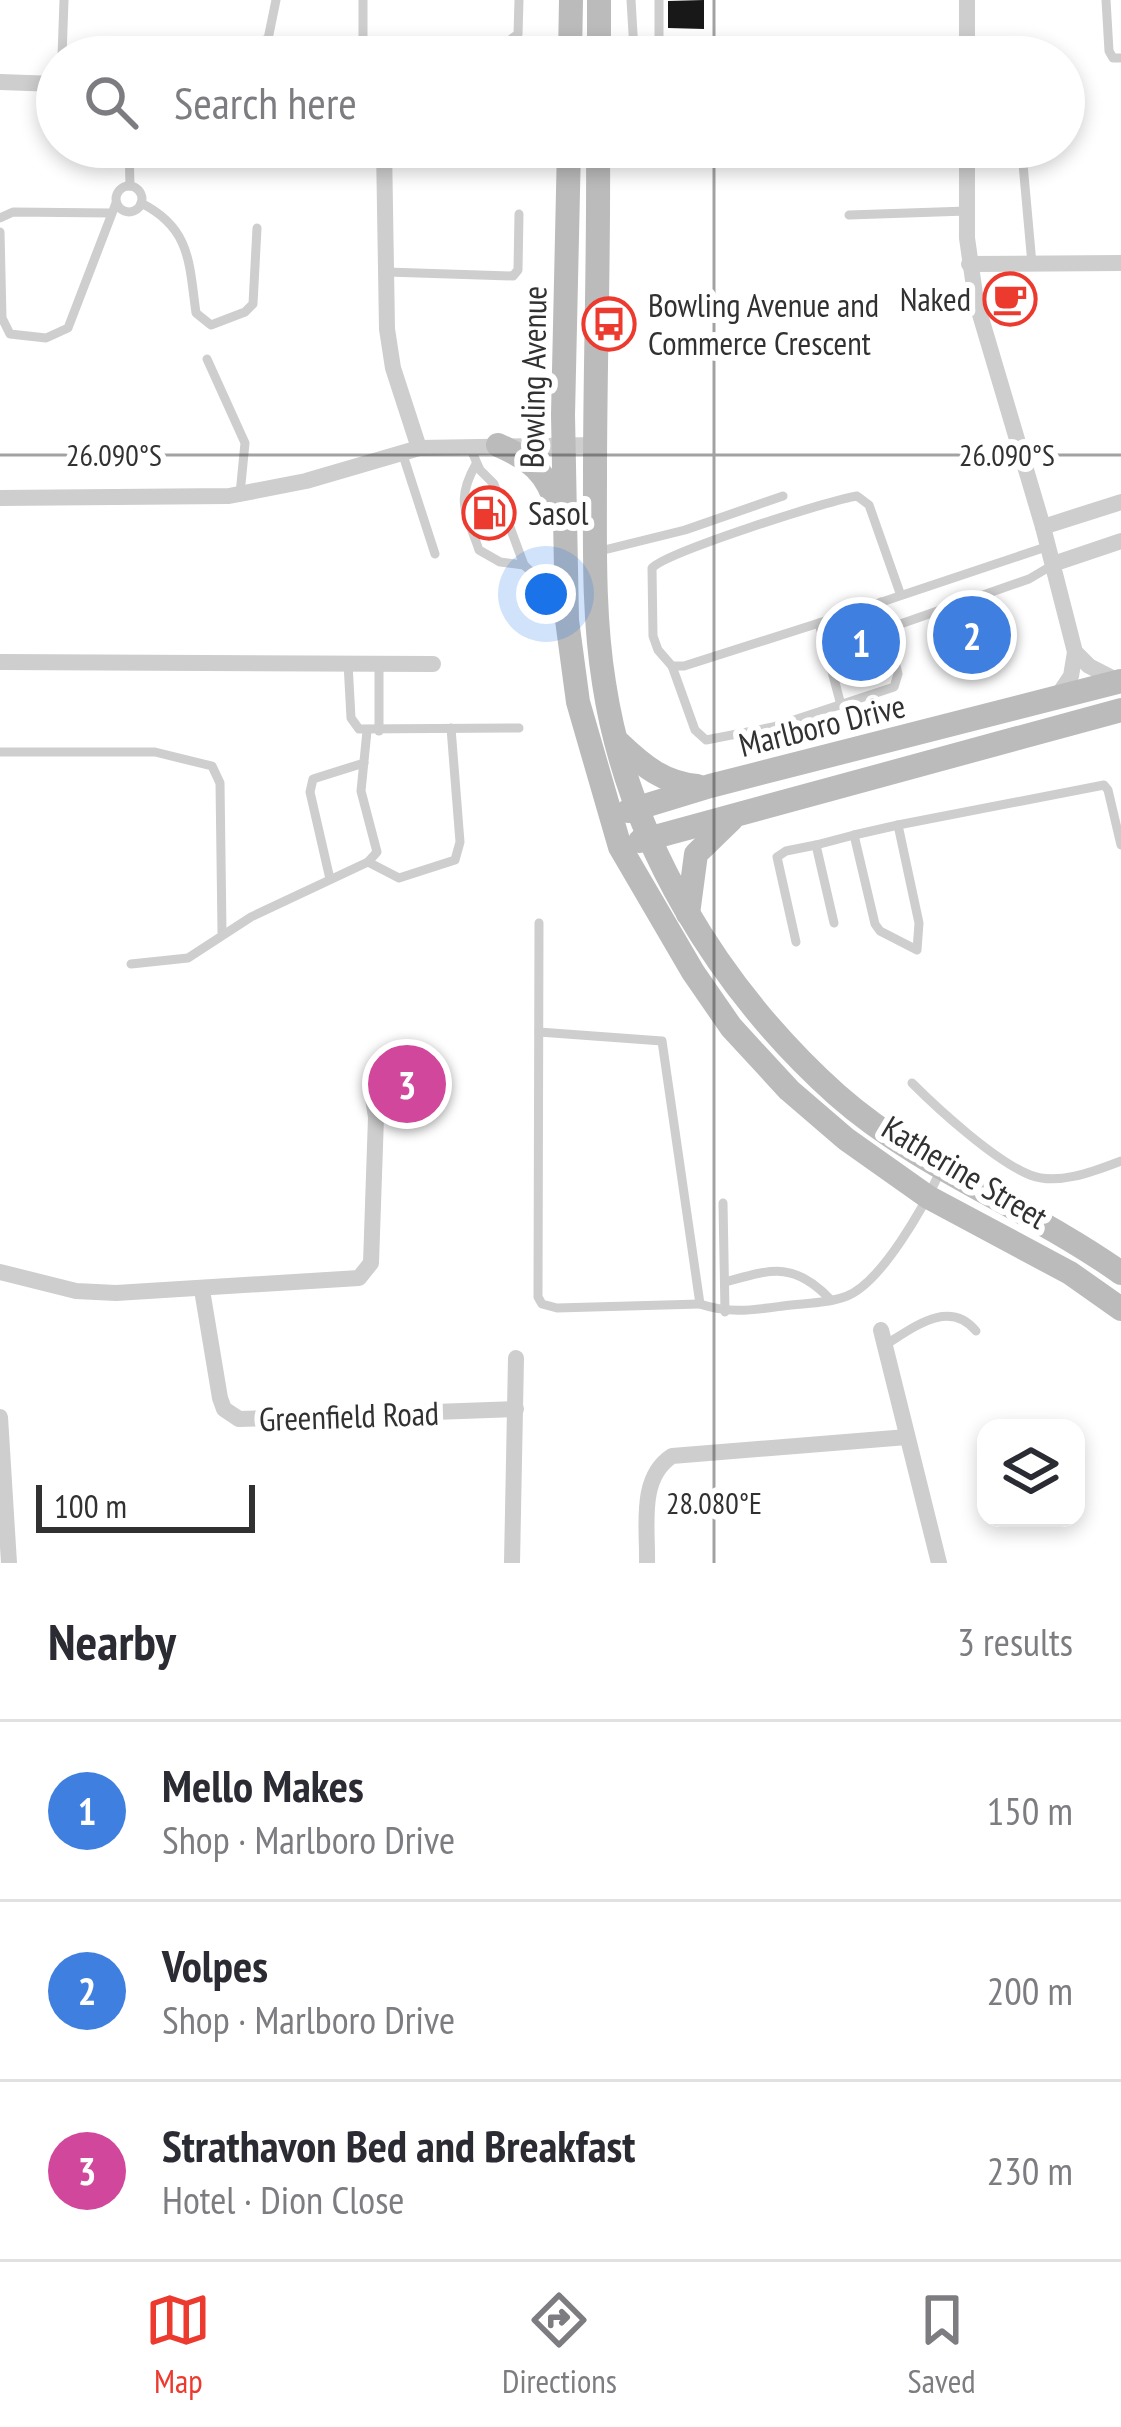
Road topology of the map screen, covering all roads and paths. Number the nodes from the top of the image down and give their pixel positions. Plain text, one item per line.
1 (64, 0) edge
2 (276, 0) edge
3 (363, 0) edge
4 (519, 0) edge
5 (571, 0) edge
6 (599, 0) edge
7 (631, 0) edge
8 (659, 0) edge
9 (967, 0) edge
10 (1106, 0) edge
11 (63, 36) edge
12 (269, 36) edge
13 (363, 36) edge
14 (515, 36) edge
15 (570, 36) edge
16 (597, 36) edge
17 (632, 36) edge
18 (659, 36) edge
19 (967, 36) edge
20 (1121, 58) edge
21 (0, 82) edge
22 (36, 83) edge
23 (130, 168) edge
24 (385, 168) edge
25 (569, 168) edge
26 (598, 168) edge
27 (967, 168) edge
28 (1023, 168) edge
29 (130, 186) junction
30 (141, 203) junction
31 (113, 208) junction
32 (967, 211) junction
33 (519, 214) dead end
34 (849, 214) dead end
35 (0, 218) edge
36 (256, 228) dead end
37 (0, 232) edge
38 (1121, 263) edge
39 (968, 264) junction
40 (1032, 264) junction
41 (387, 272) junction
42 (207, 359) dead end
43 (563, 444) junction
44 (469, 445) junction
45 (498, 445) junction
46 (595, 445) junction
47 (410, 450) junction
48 (476, 464) junction
49 (239, 494) junction
50 (783, 496) dead end
51 (0, 498) edge
52 (1121, 502) edge
53 (564, 533) junction
54 (1121, 541) edge
55 (1048, 546) junction
56 (688, 550) junction
57 (595, 553) junction
58 (435, 554) dead end
59 (692, 562) dead end
60 (524, 565) junction
61 (900, 593) junction
62 (880, 602) junction
63 (566, 604) junction
64 (819, 622) junction
65 (889, 628) junction
66 (1076, 652) junction
67 (0, 662) edge
68 (349, 663) junction
69 (379, 664) junction
70 (433, 664) dead end
71 (672, 666) junction
72 (1120, 681) edge
73 (379, 700) junction
74 (1055, 700) junction
75 (350, 701) junction
76 (842, 705) junction
77 (1121, 710) edge
78 (452, 728) junction
79 (519, 728) dead end
80 (373, 730) junction
81 (618, 742) junction
82 (0, 752) edge
83 (364, 764) junction
84 (710, 786) junction
85 (639, 808) junction
86 (738, 815) junction
87 (609, 818) junction
88 (898, 825) junction
89 (854, 835) junction
90 (650, 838) junction
91 (816, 845) junction
92 (1121, 845) edge
93 (620, 847) junction
94 (368, 862) junction
95 (330, 879) junction
96 (688, 914) junction
97 (539, 923) dead end
98 (834, 923) dead end
99 (222, 932) junction
100 (796, 942) dead end
101 (131, 964) dead end
102 (539, 1032) junction
103 (912, 1083) dead end
104 (372, 1092) dead end
105 (1121, 1162) edge
106 (941, 1170) junction
107 (928, 1197) junction
108 (723, 1202) dead end
109 (0, 1272) edge
110 (1121, 1273) edge
111 (725, 1282) junction
112 (202, 1290) junction
113 (831, 1300) junction
114 (700, 1304) junction
115 (1121, 1309) edge
116 (725, 1312) junction
117 (976, 1331) dead end
118 (883, 1338) joint
119 (516, 1358) dead end
120 (516, 1409) junction
121 (0, 1417) edge
122 (907, 1436) junction
123 (3, 1523) edge
124 (9, 1563) edge
125 (512, 1563) edge
126 (647, 1563) edge
127 (939, 1563) edge

1 - 11 lane
2 - 12 lane
3 - 13 lane
4 - 14 lane
5 - 15 main road
6 - 16 main road
7 - 17 lane
8 - 18 lane
9 - 19 street
10 - 20 lane
21 - 22 street
23 - 29 lane
24 - 41 street
25 - 43 main road, Bowling Avenue
26 - 46 main road, Bowling Avenue
27 - 32 street
28 - 40 lane
29 - 30 lane
29 - 31 lane
30 - 31 lane
30 - 36 lane
31 - 35 lane
31 - 37 lane
32 - 34 lane
32 - 39 street
33 - 41 lane
38 - 40 street
39 - 40 street
39 - 55 street
41 - 47 street
42 - 49 lane
43 - 45 street
43 - 46 street
43 - 53 main road, Bowling Avenue
44 - 45 street
44 - 47 street
44 - 48 lane
45 - 53 main road
46 - 57 main road, Bowling Avenue
47 - 49 street
47 - 58 lane
48 - 60 lane
48 - 60 lane
49 - 51 street
50 - 57 lane
52 - 55 street
53 - 63 main road, Bowling Avenue
54 - 55 street
55 - 61 lane
55 - 65 lane
55 - 66 street
56 - 59 lane
56 - 61 lane
56 - 71 lane
57 - 81 main road, Bowling Avenue
60 - 63 lane
61 - 62 lane
62 - 64 lane
62 - 65 lane
63 - 87 main road, Bowling Avenue
64 - 71 lane
64 - 76 lane
65 - 76 lane
66 - 72 street
66 - 74 street
67 - 68 street
68 - 69 street
68 - 75 lane
69 - 70 street
69 - 73 lane
71 - 76 lane
72 - 74 main road, Marlboro Drive
73 - 75 lane
73 - 80 lane
74 - 84 main road, Marlboro Drive
75 - 80 lane
77 - 86 main road, Marlboro Drive
78 - 79 lane
78 - 80 lane
78 - 94 lane
80 - 83 lane
81 - 84 main road
81 - 85 main road, Bowling Avenue
82 - 99 lane
83 - 94 lane
83 - 95 lane
84 - 85 main road, Marlboro Drive
85 - 87 main road, Marlboro Drive
85 - 90 main road, Bowling Avenue
86 - 90 main road, Marlboro Drive
86 - 96 main road
87 - 93 main road, Katherine Street
88 - 89 lane
88 - 89 lane
88 - 92 lane
89 - 91 lane
90 - 93 main road, Marlboro Drive
90 - 96 main road, Katherine Street
91 - 98 lane
91 - 100 lane
93 - 107 main road, Katherine Street
94 - 95 lane
95 - 99 lane
96 - 106 main road, Katherine Street
97 - 102 lane
99 - 101 lane
102 - 114 lane
102 - 114 lane
103 - 105 lane
104 - 112 street
106 - 107 lane
106 - 110 main road, Katherine Street
107 - 113 lane
107 - 115 main road, Katherine Street
108 - 111 lane
109 - 112 street
111 - 113 lane
111 - 116 lane
112 - 120 street, Greenfield Road
113 - 116 lane
114 - 116 lane
117 - 118 lane
118 - 122 street
119 - 120 street
120 - 125 street
121 - 123 street
122 - 126 street
122 - 127 street
123 - 124 street

